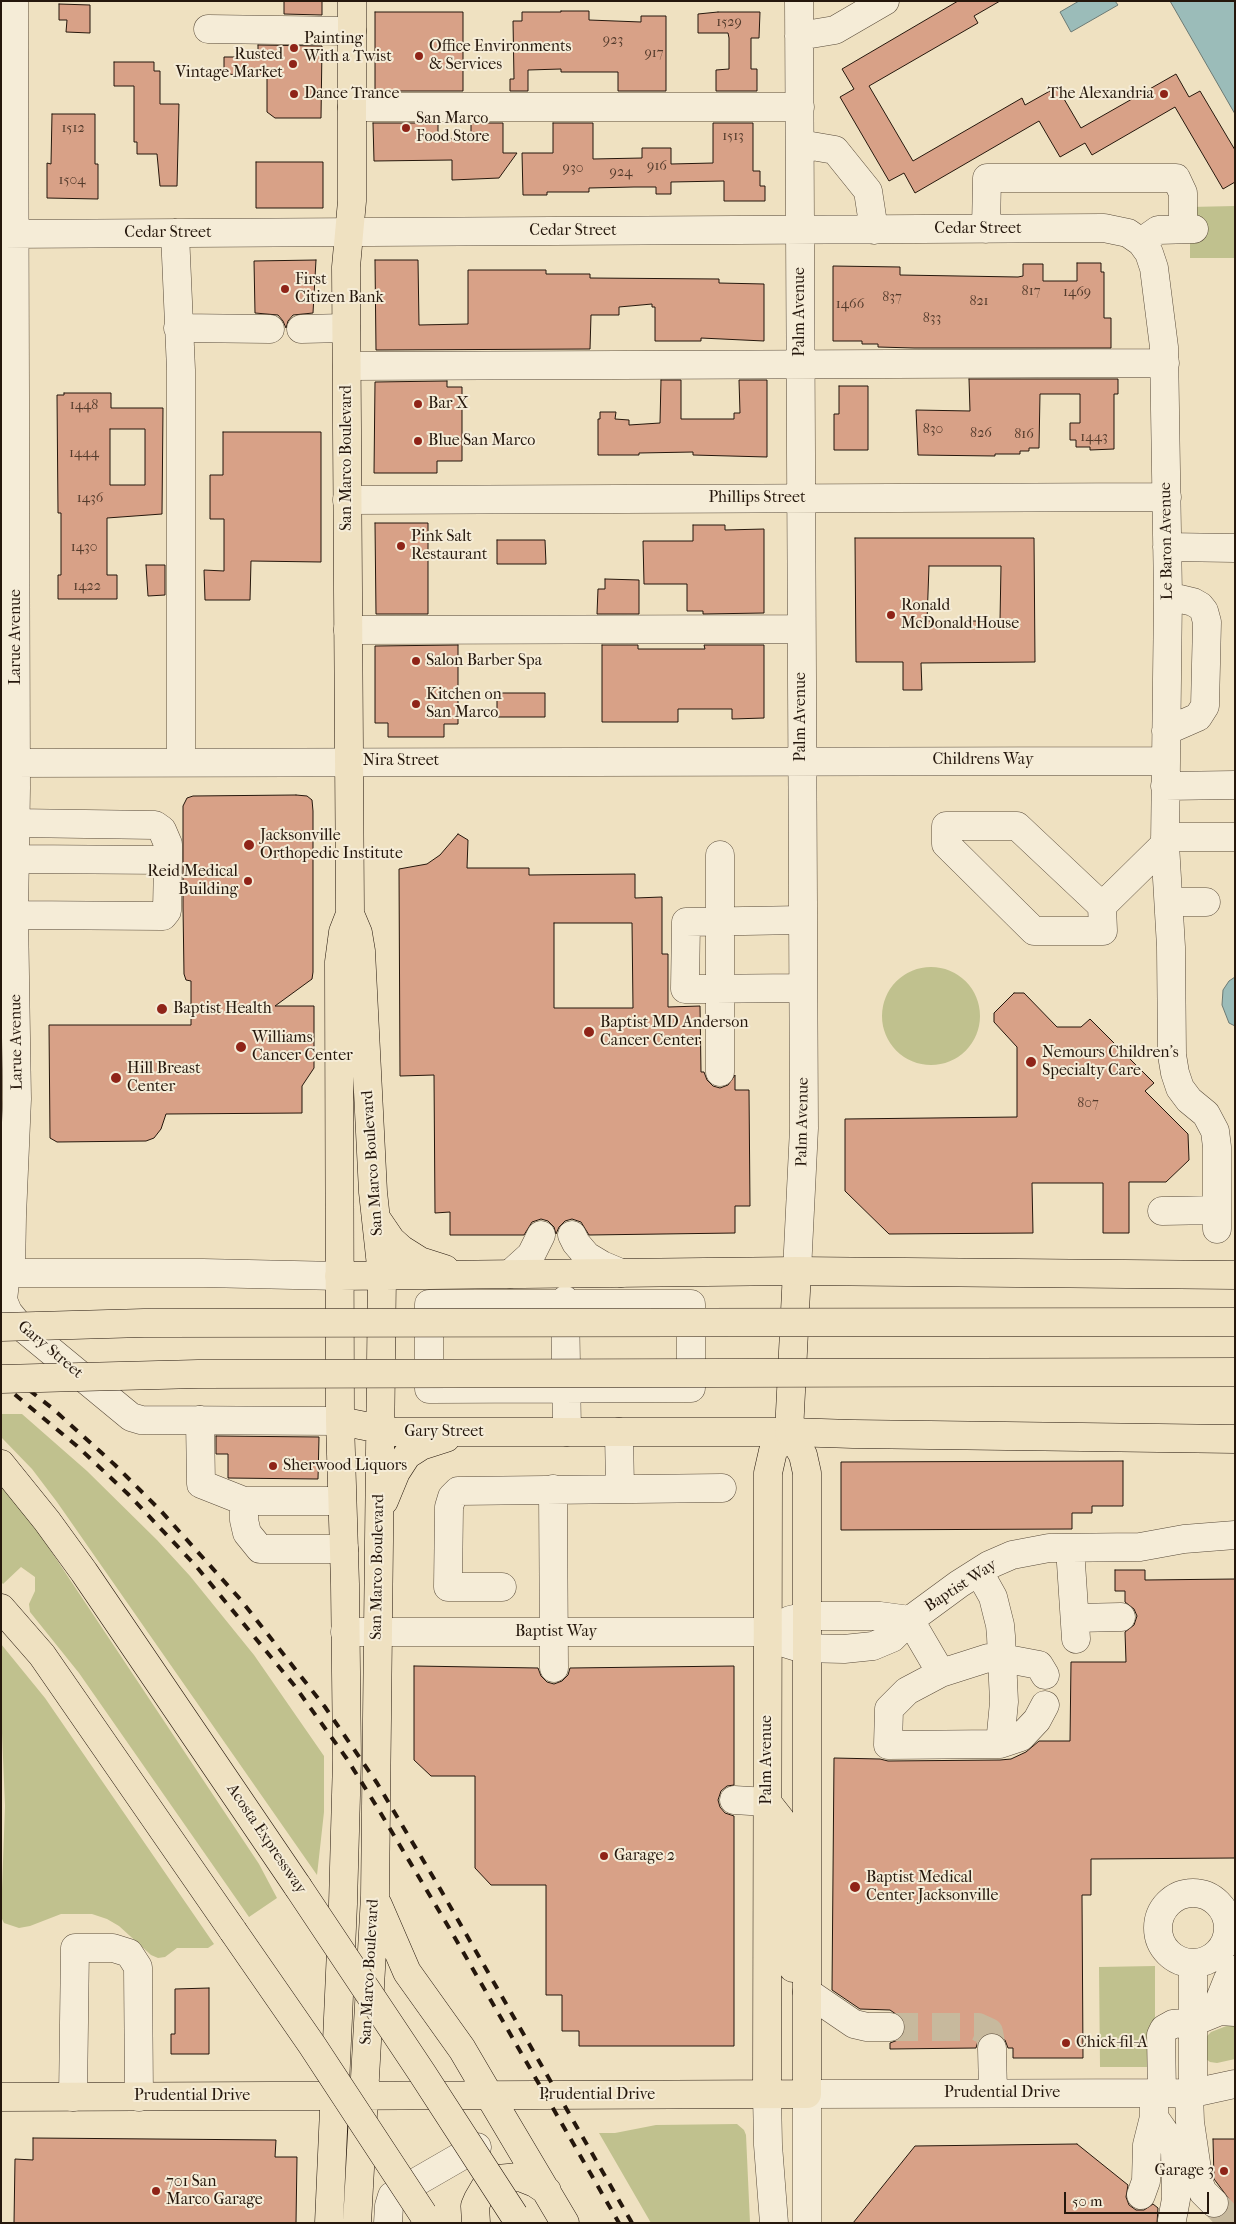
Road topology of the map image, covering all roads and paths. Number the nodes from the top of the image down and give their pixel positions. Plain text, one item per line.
1 (14, 1) edge
2 (352, 1) edge
3 (799, 1) edge
4 (885, 1) edge
5 (208, 30) dead end
6 (352, 31) junction
7 (799, 36) junction
8 (352, 107) junction
9 (800, 107) junction
10 (800, 144) junction
11 (986, 228) junction
12 (800, 230) junction
13 (874, 230) junction
14 (175, 233) junction
15 (349, 233) junction
16 (8, 234) edge
17 (1142, 242) junction
18 (178, 328) junction
19 (270, 328) dead end
20 (301, 328) dead end
21 (346, 328) junction
22 (1165, 364) junction
23 (800, 365) junction
24 (347, 366) junction
25 (1166, 496) junction
26 (800, 498) junction
27 (347, 500) junction
28 (1167, 548) junction
29 (1235, 548) edge
30 (1168, 596) junction
31 (801, 629) junction
32 (348, 630) junction
33 (1166, 731) junction
34 (801, 760) junction
35 (181, 762) junction
36 (349, 762) junction
37 (9, 763) edge
38 (1165, 773) junction
39 (1235, 785) edge
40 (16, 823) junction
41 (1235, 837) edge
42 (1165, 841) junction
43 (720, 855) dead end
44 (15, 859) junction
45 (168, 860) junction
46 (1169, 902) junction
47 (1206, 902) dead end
48 (1102, 906) junction
49 (350, 914) junction
50 (14, 915) junction
51 (802, 920) junction
52 (721, 922) junction
53 (720, 988) junction
54 (803, 988) junction
55 (9, 1006) edge
56 (720, 1072) dead end
57 (1226, 1169) edge
58 (1162, 1211) dead end
59 (375, 1217) junction
60 (541, 1235) dead end
61 (572, 1235) dead end
62 (797, 1271) junction
63 (11, 1273) junction
64 (621, 1273) junction
65 (466, 1274) junction
66 (510, 1274) junction
67 (564, 1274) junction
68 (382, 1275) junction
69 (1235, 1275) edge
70 (339, 1276) junction
71 (565, 1304) junction
72 (1235, 1322) edge
73 (1, 1327) edge
74 (1235, 1372) edge
75 (1, 1379) edge
76 (566, 1389) junction
77 (200, 1420) junction
78 (340, 1421) junction
79 (381, 1431) junction
80 (472, 1432) junction
81 (567, 1432) junction
82 (619, 1432) junction
83 (789, 1432) junction
84 (1235, 1438) edge
85 (1, 1464) edge
86 (722, 1488) dead end
87 (553, 1489) junction
88 (620, 1489) junction
89 (244, 1501) junction
90 (342, 1501) junction
91 (378, 1514) junction
92 (1231, 1533) edge
93 (1070, 1548) junction
94 (344, 1549) junction
95 (978, 1572) junction
96 (502, 1587) dead end
97 (1, 1608) edge
98 (807, 1616) junction
99 (1121, 1617) dead end
100 (910, 1620) junction
101 (345, 1632) junction
102 (378, 1632) junction
103 (554, 1632) junction
104 (767, 1632) junction
105 (807, 1648) junction
106 (1002, 1658) junction
107 (554, 1668) dead end
108 (941, 1673) junction
109 (1045, 1674) dead end
110 (1045, 1705) dead end
111 (1000, 1744) junction
112 (734, 1800) dead end
113 (767, 1802) junction
114 (375, 1896) junction
115 (1194, 1963) dead end
116 (1235, 1970) edge
117 (807, 1992) junction
118 (1227, 2012) edge
119 (1194, 2022) junction
120 (890, 2027) tunnel mouth
121 (992, 2048) tunnel mouth
122 (1235, 2068) edge
123 (1235, 2084) edge
124 (1191, 2093) junction
125 (767, 2094) junction
126 (807, 2094) junction
127 (993, 2094) junction
128 (363, 2095) junction
129 (489, 2095) junction
130 (333, 2096) junction
131 (1, 2097) edge
132 (73, 2097) junction
133 (139, 2097) junction
134 (1235, 2105) edge
135 (1158, 2108) junction
136 (477, 2147) dead end
137 (547, 2191) junction
138 (1141, 2195) dead end
139 (1214, 2203) tunnel mouth
140 (1167, 2216) dead end
141 (426, 2220) edge
142 (517, 2220) edge
143 (329, 2223) edge
144 (357, 2223) edge
145 (388, 2223) edge
146 (476, 2223) edge
147 (565, 2223) edge
148 (774, 2223) edge
149 (807, 2223) edge

1 - 16 street, Larue Avenue
2 - 6 main road, San Marco Boulevard
3 - 7 street, Palm Avenue
4 - 7 street
5 - 6 street
6 - 8 main road, San Marco Boulevard
7 - 9 street, Palm Avenue
8 - 9 street
8 - 15 main road, San Marco Boulevard
9 - 10 street, Palm Avenue
10 - 12 street, Palm Avenue
10 - 13 street
11 - 13 street, Cedar Street
11 - 17 street, Cedar Street
11 - 17 street
12 - 13 street, Cedar Street
12 - 15 street, Cedar Street
12 - 23 street, Palm Avenue
14 - 15 street, Cedar Street
14 - 16 street, Cedar Street
14 - 18 street
15 - 21 main road, San Marco Boulevard
16 - 37 street, Larue Avenue
17 - 22 street, Le Baron Avenue
18 - 19 street
18 - 35 street
20 - 21 street
21 - 24 main road, San Marco Boulevard
22 - 23 street
22 - 25 street, Le Baron Avenue
23 - 24 street
23 - 26 street, Palm Avenue
24 - 27 main road, San Marco Boulevard
25 - 26 street, Phillips Street
25 - 28 street, Le Baron Avenue
26 - 27 street, Phillips Street
26 - 31 street, Palm Avenue
27 - 32 main road, San Marco Boulevard
28 - 29 street
28 - 30 street, Le Baron Avenue
30 - 33 street, Le Baron Avenue
30 - 33 street
31 - 32 street
31 - 34 street, Palm Avenue
32 - 36 main road, San Marco Boulevard
33 - 38 street, Le Baron Avenue
34 - 36 street, Nira Street
34 - 38 street, Childrens Way
34 - 51 street, Palm Avenue
35 - 36 street, Nira Street
35 - 37 street, Nira Street
36 - 49 main road, San Marco Boulevard
37 - 40 street, Larue Avenue
38 - 39 street, Childrens Way
38 - 42 street, Le Baron Avenue
40 - 44 street, Larue Avenue
40 - 45 street
41 - 42 street
42 - 46 street, Le Baron Avenue
42 - 48 street
43 - 52 street
44 - 45 street
44 - 50 street, Larue Avenue
45 - 50 street
46 - 47 street
46 - 57 street, Le Baron Avenue
48 - 48 street
49 - 59 main road, San Marco Boulevard
49 - 70 main road, San Marco Boulevard
50 - 55 street, Larue Avenue
51 - 52 street
51 - 54 street, Palm Avenue
52 - 53 street
53 - 54 street
53 - 56 street
54 - 62 street, Palm Avenue
55 - 63 street, Larue Avenue
57 - 58 street, Le Baron Avenue
59 - 65 main road
59 - 68 main road, San Marco Boulevard
60 - 66 street
61 - 64 street
62 - 64 main road
62 - 69 main road
62 - 83 main road, Palm Avenue
63 - 70 street
63 - 77 street, Gary Street
64 - 67 main road
65 - 66 main road
65 - 68 main road
66 - 67 main road
67 - 71 street
68 - 70 main road
68 - 79 main road, San Marco Boulevard
70 - 78 main road, San Marco Boulevard
71 - 76 street
71 - 76 street
71 - 76 street
72 - 73 main road, bridge
74 - 75 main road, bridge
76 - 81 street
77 - 78 street, Gary Street
77 - 89 street
78 - 79 main road, Gary Street
78 - 90 main road, San Marco Boulevard
79 - 80 main road, Gary Street
79 - 91 main road, San Marco Boulevard
80 - 81 main road, Gary Street
80 - 91 main road
81 - 82 main road, Gary Street
82 - 83 main road, Gary Street
82 - 88 street
83 - 84 main road, Gary Street
83 - 98 main road
83 - 104 main road, Palm Avenue
85 - 142 main road, Acosta Expressway, bridge
86 - 88 street
87 - 88 street
87 - 96 street
87 - 103 street
89 - 90 street
89 - 94 street
90 - 94 main road, San Marco Boulevard
91 - 102 main road, San Marco Boulevard
92 - 93 street, Baptist Way
93 - 95 street, Baptist Way
93 - 99 street
94 - 101 main road, San Marco Boulevard
95 - 100 street, Baptist Way
95 - 106 street
97 - 141 main road, bridge
98 - 100 street, Baptist Way
98 - 104 street, Baptist Way
98 - 105 main road
100 - 105 street, Baptist Way
100 - 108 street
101 - 102 street, Baptist Way
101 - 130 main road, San Marco Boulevard
102 - 103 street, Baptist Way
102 - 114 main road, San Marco Boulevard
103 - 104 street, Baptist Way
103 - 107 street
104 - 105 street, Baptist Way
104 - 113 main road, Palm Avenue
105 - 117 main road
106 - 108 street
106 - 109 street
106 - 111 street
108 - 111 street
110 - 111 street
112 - 113 street
113 - 117 main road
113 - 125 main road, Palm Avenue
114 - 128 main road, San Marco Boulevard
114 - 129 main road
115 - 119 street
116 - 118 street
117 - 120 street
117 - 126 main road
118 - 119 street
119 - 124 street
119 - 135 street
121 - 127 street
122 - 124 street
123 - 124 street
124 - 134 street
124 - 135 street, Prudential Drive
124 - 139 street
125 - 126 main road, Prudential Drive
125 - 129 main road, Prudential Drive
125 - 148 street
126 - 127 street, Prudential Drive
126 - 149 street
127 - 135 street, Prudential Drive
128 - 129 main road, Prudential Drive
128 - 130 main road, Prudential Drive
128 - 144 main road, San Marco Boulevard
129 - 137 main road
130 - 133 main road, Prudential Drive
130 - 143 main road, San Marco Boulevard
131 - 132 main road, Prudential Drive
132 - 133 main road, Prudential Drive
132 - 133 street
135 - 138 street
135 - 140 street
136 - 145 street
137 - 146 main road
137 - 147 main road

